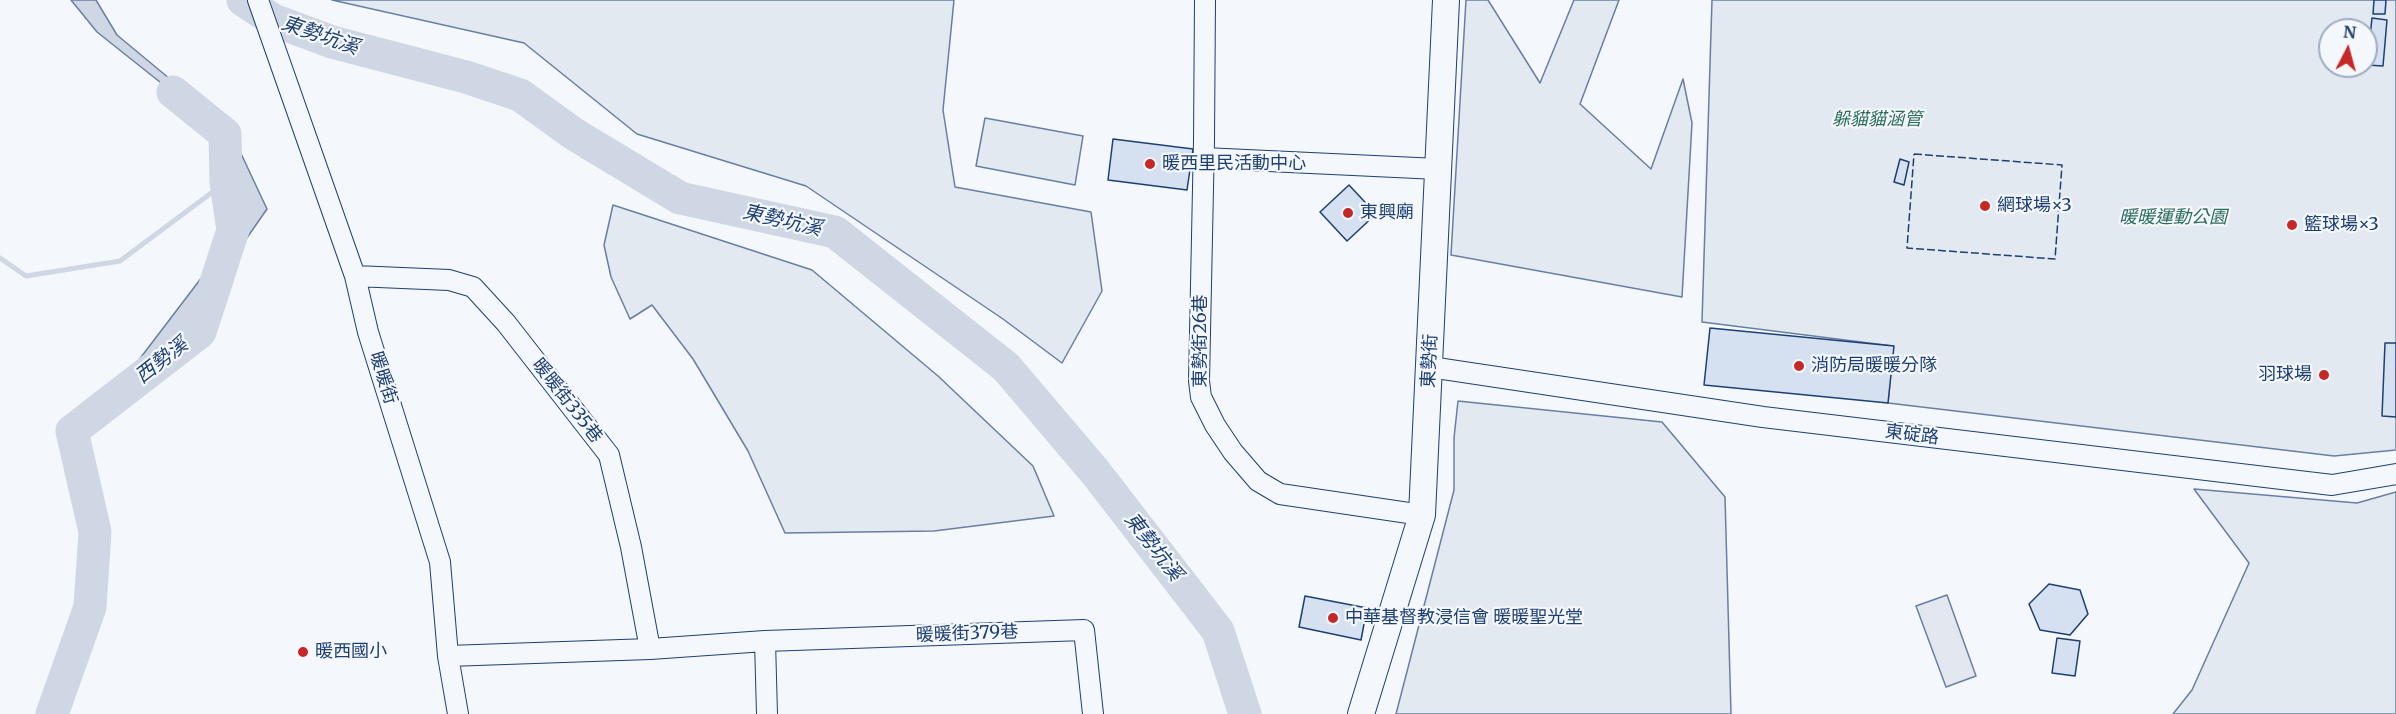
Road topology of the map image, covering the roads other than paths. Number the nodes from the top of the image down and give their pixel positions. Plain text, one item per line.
1 (258, 0) edge
2 (1205, 0) edge
3 (1446, 0) edge
4 (1204, 158) junction
5 (1438, 169) junction
6 (355, 276) junction
7 (1430, 367) junction
8 (2396, 474) edge
9 (1422, 515) junction
10 (765, 641) junction
11 (650, 649) junction
12 (448, 656) junction
13 (458, 714) edge
14 (767, 714) edge
15 (1093, 714) edge
16 (1361, 714) edge

1 - 6 street, 暖暖街
2 - 4 street, 東勢街26巷
3 - 5 main road, 東勢街
4 - 5 street
4 - 9 street, 東勢街26巷
5 - 7 main road, 東勢街
6 - 11 street, 暖暖街335巷
6 - 12 street, 暖暖街
7 - 8 street, 東碇路
7 - 9 main road, 東勢街
9 - 16 main road, 東勢街
10 - 11 street, 暖暖街379巷
10 - 14 street
10 - 15 street, 暖暖街379巷
11 - 12 street, 暖暖街379巷
12 - 13 street, 暖暖街

